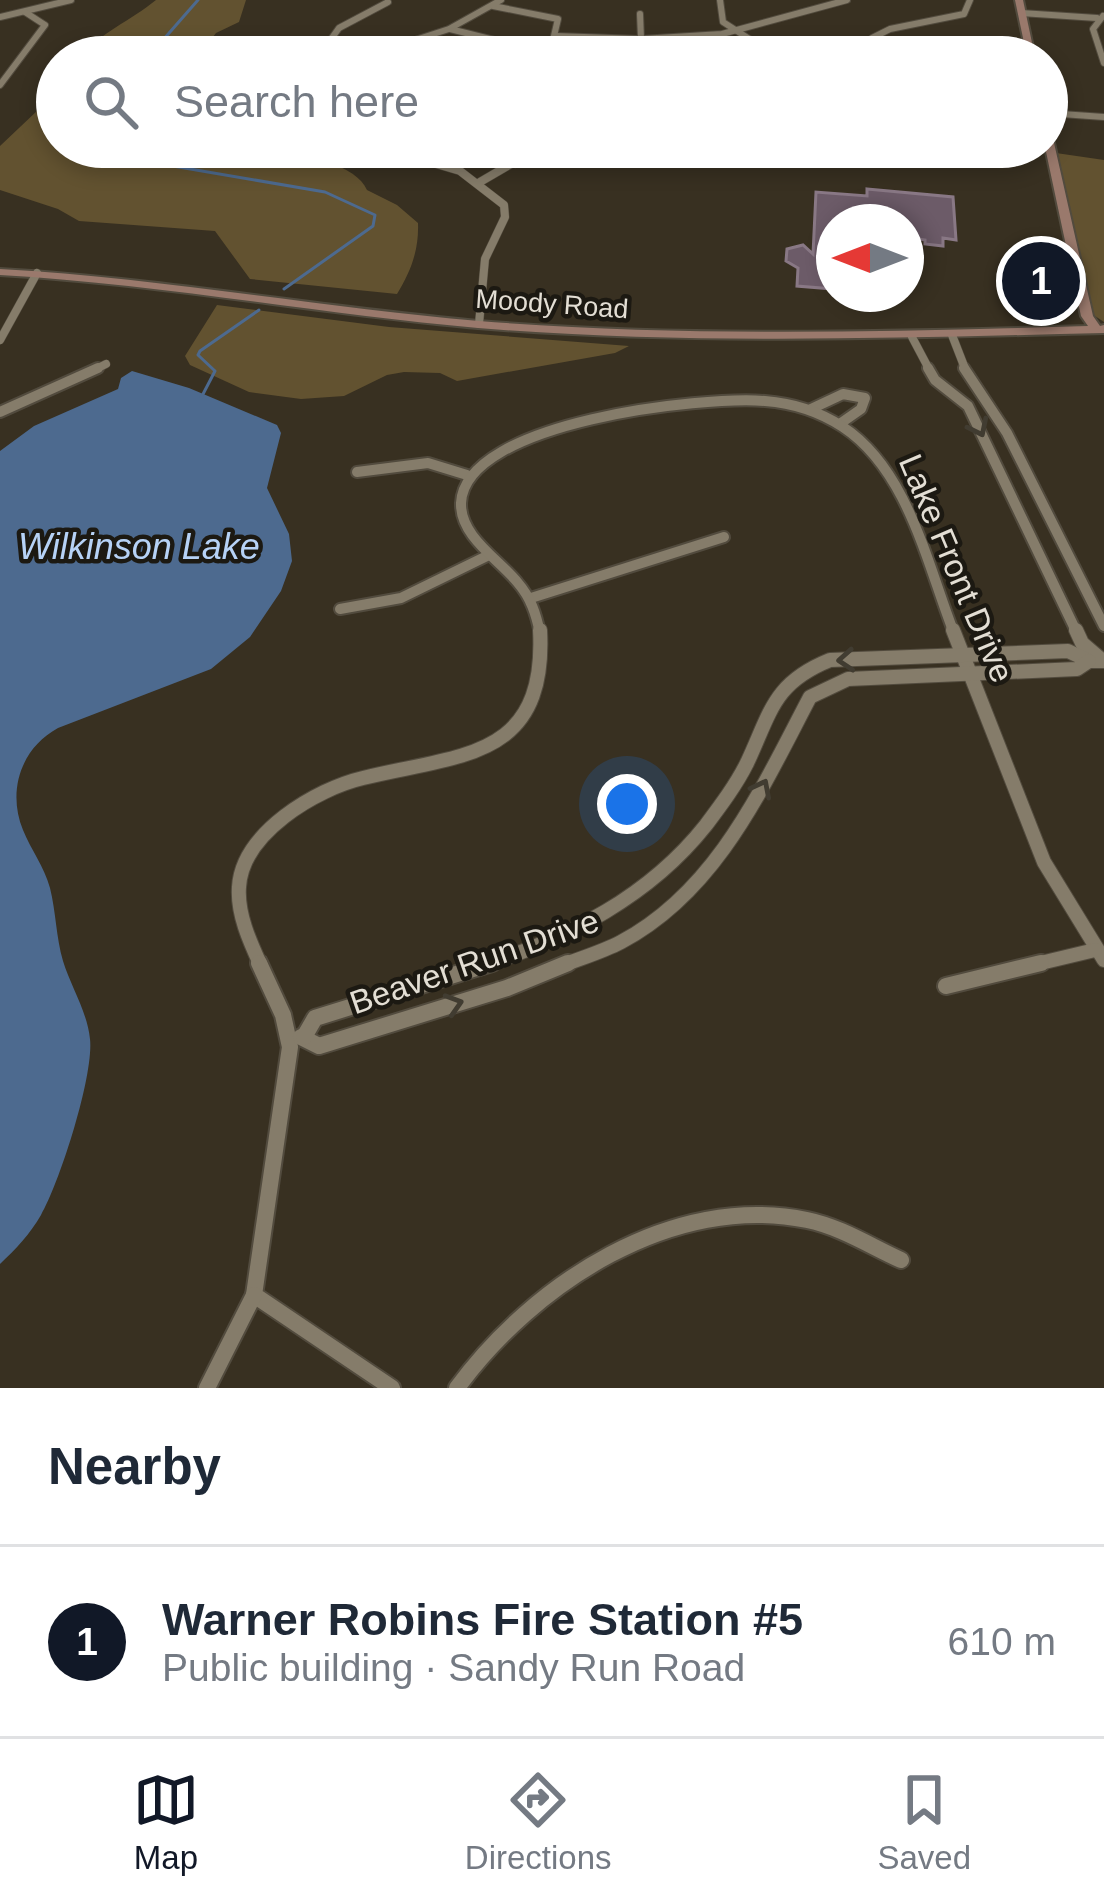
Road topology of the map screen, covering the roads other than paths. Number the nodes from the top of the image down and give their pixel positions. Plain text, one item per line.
1 (71, 0) edge
2 (501, 0) edge
3 (720, 0) edge
4 (846, 0) edge
5 (970, 0) edge
6 (1019, 0) edge
7 (388, 2) edge
8 (493, 6) junction
9 (25, 12) junction
10 (1021, 13) junction
11 (640, 14) dead end
12 (0, 17) edge
13 (1100, 17) edge
14 (449, 29) junction
15 (736, 32) junction
16 (37, 36) edge
17 (332, 36) edge
18 (428, 36) edge
19 (481, 36) edge
20 (555, 36) edge
21 (641, 36) edge
22 (682, 36) edge
23 (743, 36) edge
24 (876, 36) edge
25 (1026, 36) edge
26 (36, 37) edge
27 (1104, 63) edge
28 (0, 85) edge
29 (1068, 114) edge
30 (1104, 117) edge
31 (452, 168) edge
32 (508, 168) edge
33 (1054, 168) edge
34 (480, 182) junction
35 (0, 272) edge
36 (37, 273) junction
37 (479, 324) junction
38 (1100, 329) edge
39 (952, 335) junction
40 (912, 337) junction
41 (0, 340) edge
42 (106, 364) dead end
43 (811, 409) junction
44 (0, 412) edge
45 (841, 423) junction
46 (357, 472) dead end
47 (467, 475) junction
48 (724, 536) dead end
49 (489, 556) junction
50 (531, 598) junction
51 (340, 609) dead end
52 (1104, 626) edge
53 (963, 656) junction
54 (1100, 657) edge
55 (970, 673) junction
56 (670, 866) junction
57 (694, 883) junction
58 (1100, 955) edge
59 (496, 960) junction
60 (946, 986) dead end
61 (507, 988) junction
62 (298, 1038) junction
63 (901, 1260) dead end
64 (254, 1294) junction
65 (207, 1388) edge
66 (392, 1388) edge
67 (458, 1388) edge

1 - 9 street
2 - 8 street
3 - 15 street
4 - 15 street
5 - 24 street
6 - 10 main road
7 - 17 street
8 - 14 street
8 - 20 street
9 - 12 street
9 - 16 street
10 - 13 street
10 - 25 main road
11 - 21 street
13 - 27 street
14 - 18 street
14 - 19 street
15 - 22 street
15 - 23 street
26 - 28 street
29 - 30 street
31 - 34 street
32 - 34 street
33 - 38 main road
34 - 37 street
35 - 36 main road, Moody Road
36 - 37 main road, Moody Road
36 - 41 street
37 - 40 main road, Moody Road
38 - 39 main road, Moody Road
39 - 40 main road, Moody Road
39 - 52 street
40 -> 54 street
42 - 44 street
43 - 45 street, Lake Front Drive
43 - 45 street
43 - 47 street, Lake Front Drive
45 - 53 street, Lake Front Drive
46 - 47 street
47 - 49 street
48 - 50 street
49 - 50 street
49 - 51 street
50 - 62 street
53 - 54 street, Beaver Run Drive
53 - 55 street, Lake Front Drive
53 -> 56 street, Beaver Run Drive
54 - 55 street, Beaver Run Drive
57 -> 55 street, Beaver Run Drive
55 - 58 street, Lake Front Drive
56 - 57 street
56 - 59 street, Beaver Run Drive
57 - 61 street, Beaver Run Drive
58 - 60 street
59 - 61 street
59 - 62 street, Beaver Run Drive
62 -> 61 street, Beaver Run Drive
62 - 64 street
63 - 67 street
64 - 65 street
64 - 66 street

